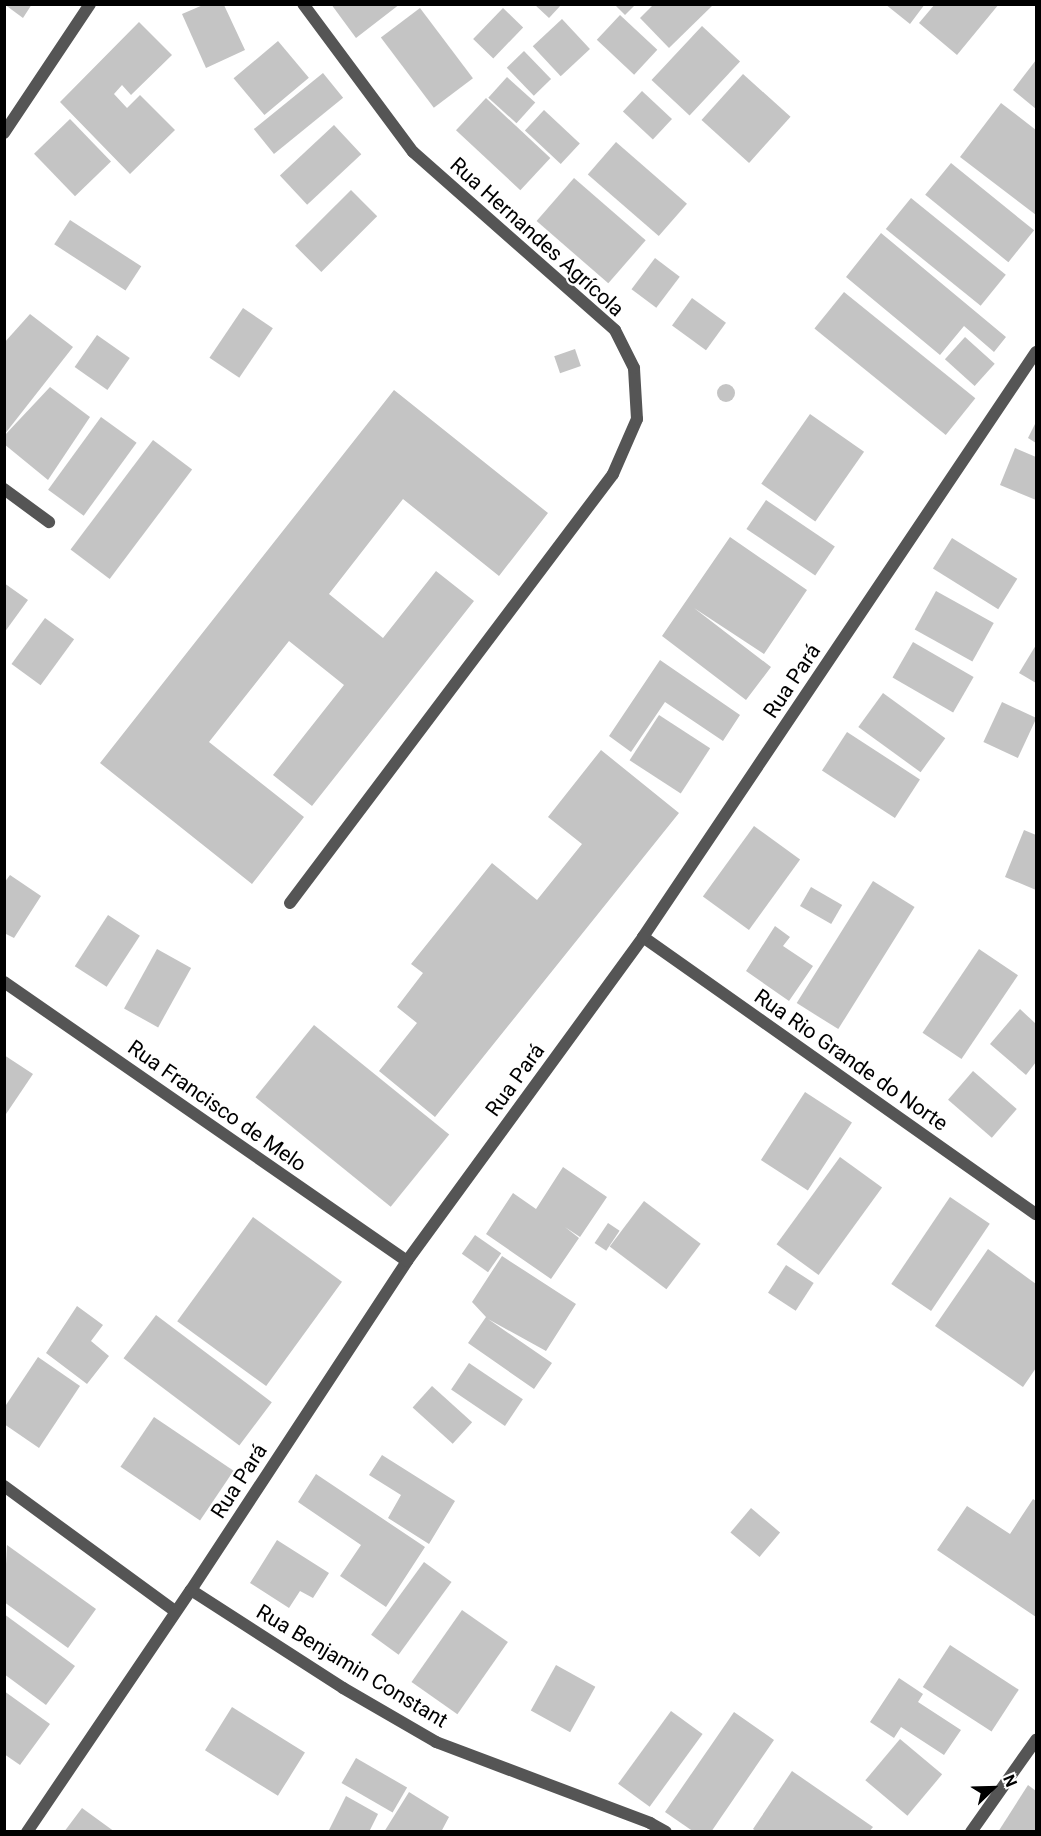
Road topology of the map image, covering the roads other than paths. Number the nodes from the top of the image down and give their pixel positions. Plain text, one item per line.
1 (90, 4) edge
2 (303, 4) edge
3 (4, 134) edge
4 (1036, 352) edge
5 (4, 489) edge
6 (49, 522) dead end
7 (290, 903) dead end
8 (643, 937) junction
9 (4, 982) edge
10 (1036, 1214) edge
11 (407, 1261) junction
12 (4, 1486) edge
13 (191, 1590) junction
14 (175, 1611) junction
15 (1036, 1740) edge
16 (27, 1832) edge
17 (666, 1832) edge
18 (971, 1832) edge

1 - 3 street
2 - 7 street, Rua Hernandes Agrícola
4 - 8 street, Rua Pará
5 - 6 street
8 - 10 street, Rua Rio Grande do Norte
8 - 11 street, Rua Pará
9 - 11 street, Rua Francisco de Melo
11 - 13 street, Rua Pará
12 - 14 street
13 - 14 street, Rua Pará
13 - 17 street, Rua Benjamin Constant
14 - 16 street, Rua Pará
15 - 18 street

